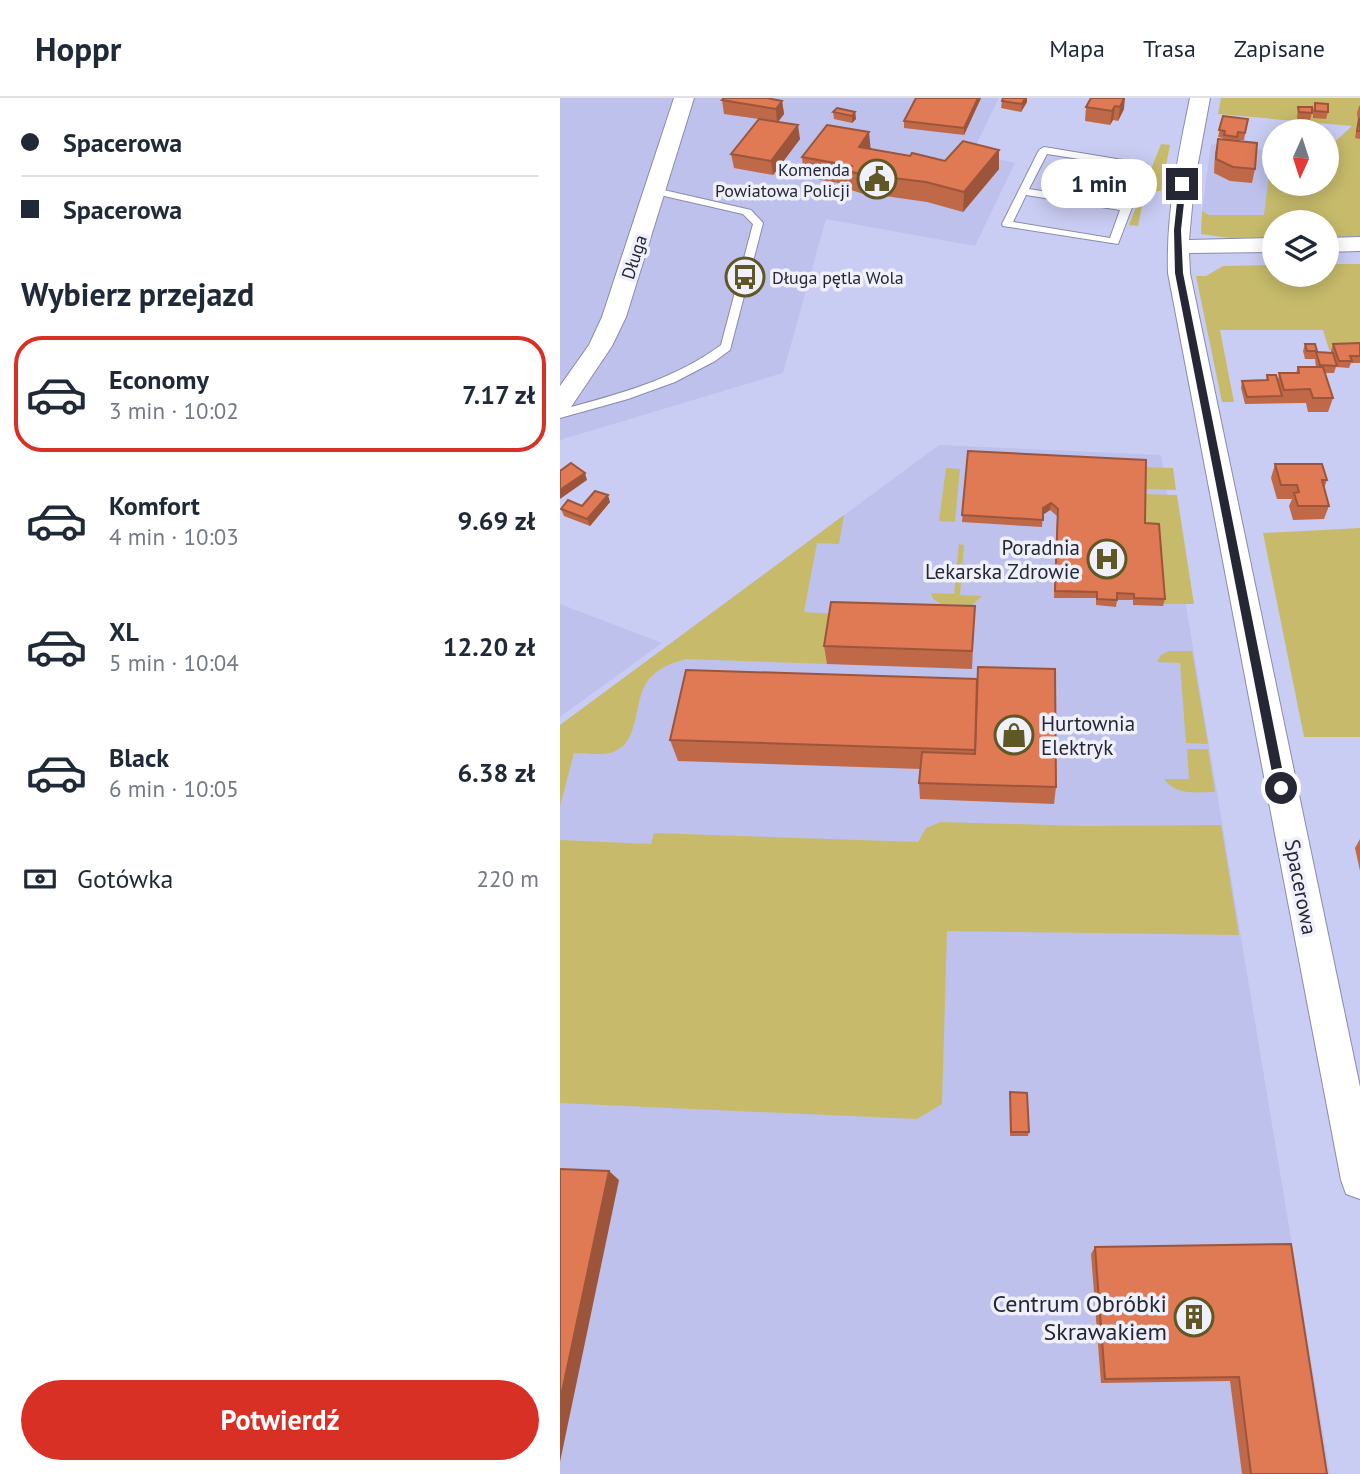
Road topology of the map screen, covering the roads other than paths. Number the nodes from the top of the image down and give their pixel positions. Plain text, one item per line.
1 (684, 98) edge
2 (1200, 98) edge
3 (655, 191) junction
4 (1023, 191) junction
5 (1126, 208) junction
6 (1360, 244) edge
7 (1262, 245) edge
8 (1339, 245) edge
9 (1177, 247) junction
10 (560, 404) edge
11 (560, 414) edge
12 (1360, 1180) edge

1 - 3 street, Długa
2 - 9 street, Spacerowa
3 - 10 street, Długa
3 - 11 lane
4 - 5 lane
4 - 5 lane
4 - 5 lane
6 - 8 street
7 - 9 street
9 - 12 street, Spacerowa

